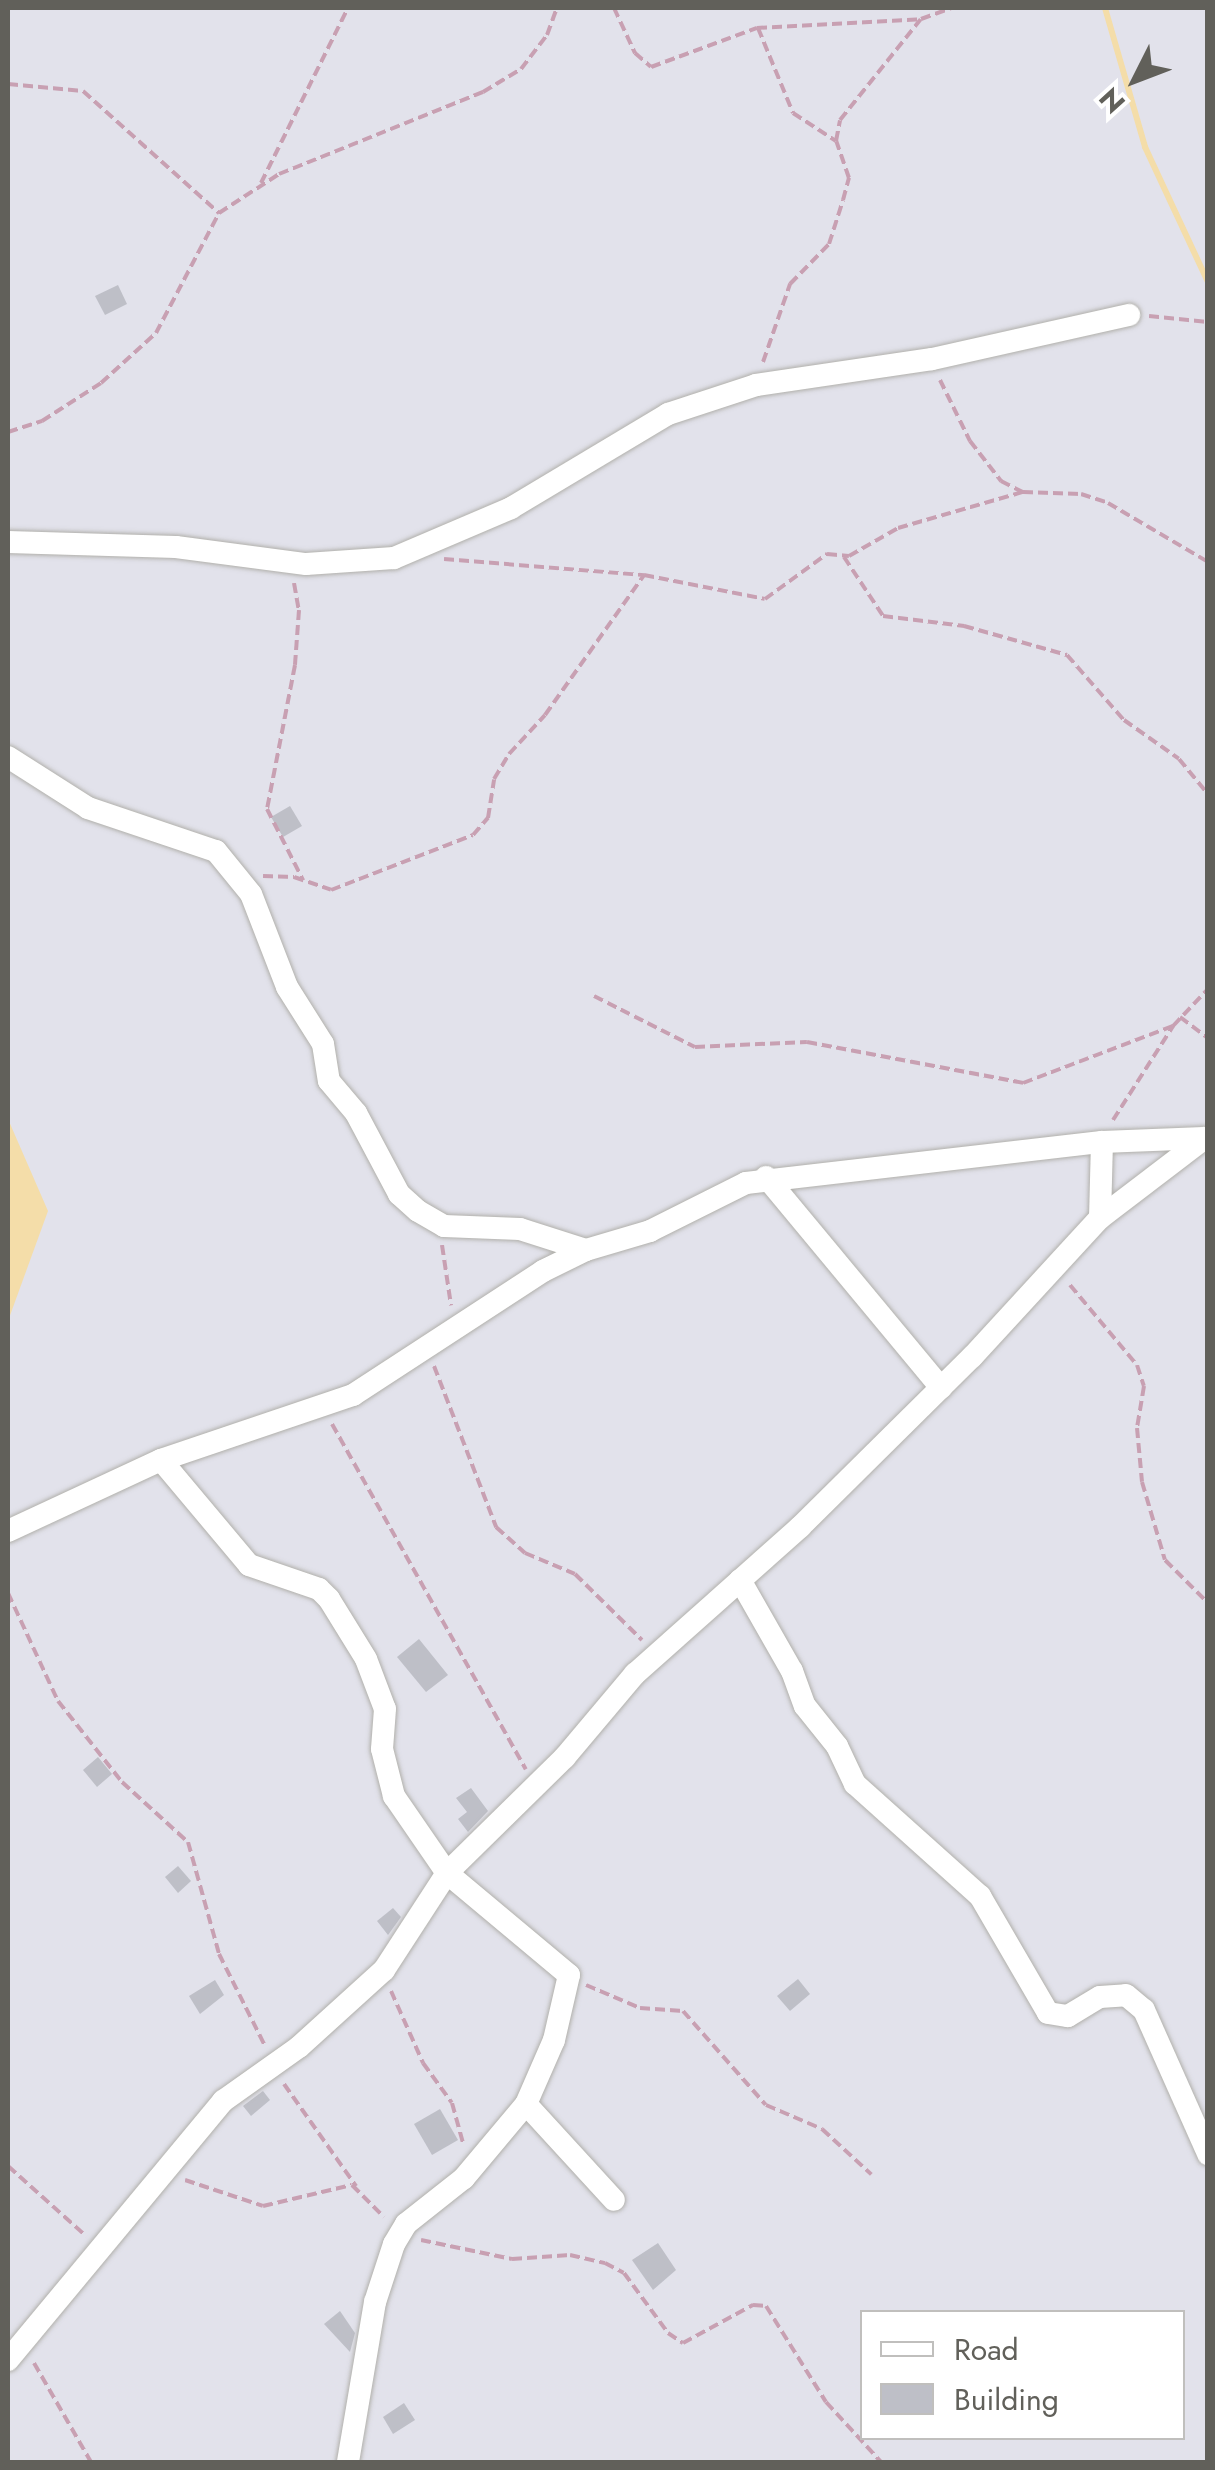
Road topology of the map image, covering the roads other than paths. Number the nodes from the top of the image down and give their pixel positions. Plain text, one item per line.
1 (1129, 315) road end
2 (8, 542) edge
3 (8, 757) edge
4 (1206, 1138) edge
5 (1102, 1142) junction
6 (766, 1177) junction
7 (1100, 1218) junction
8 (586, 1250) junction
9 (941, 1388) junction
10 (161, 1460) junction
11 (8, 1531) edge
12 (740, 1580) junction
13 (447, 1872) junction
14 (526, 2104) junction
15 (1208, 2154) edge
16 (614, 2200) dead end
17 (13, 2353) edge
18 (348, 2462) edge

1 - 2 street
3 - 8 street
4 - 5 street
4 - 7 street
5 - 6 street
5 - 7 street
6 - 8 street
6 - 9 street
7 - 9 street
8 - 10 street
9 - 12 street
10 - 11 street
10 - 13 street
12 - 13 street
12 - 15 street
13 - 14 street
13 - 17 street
14 - 16 street
14 - 18 street

